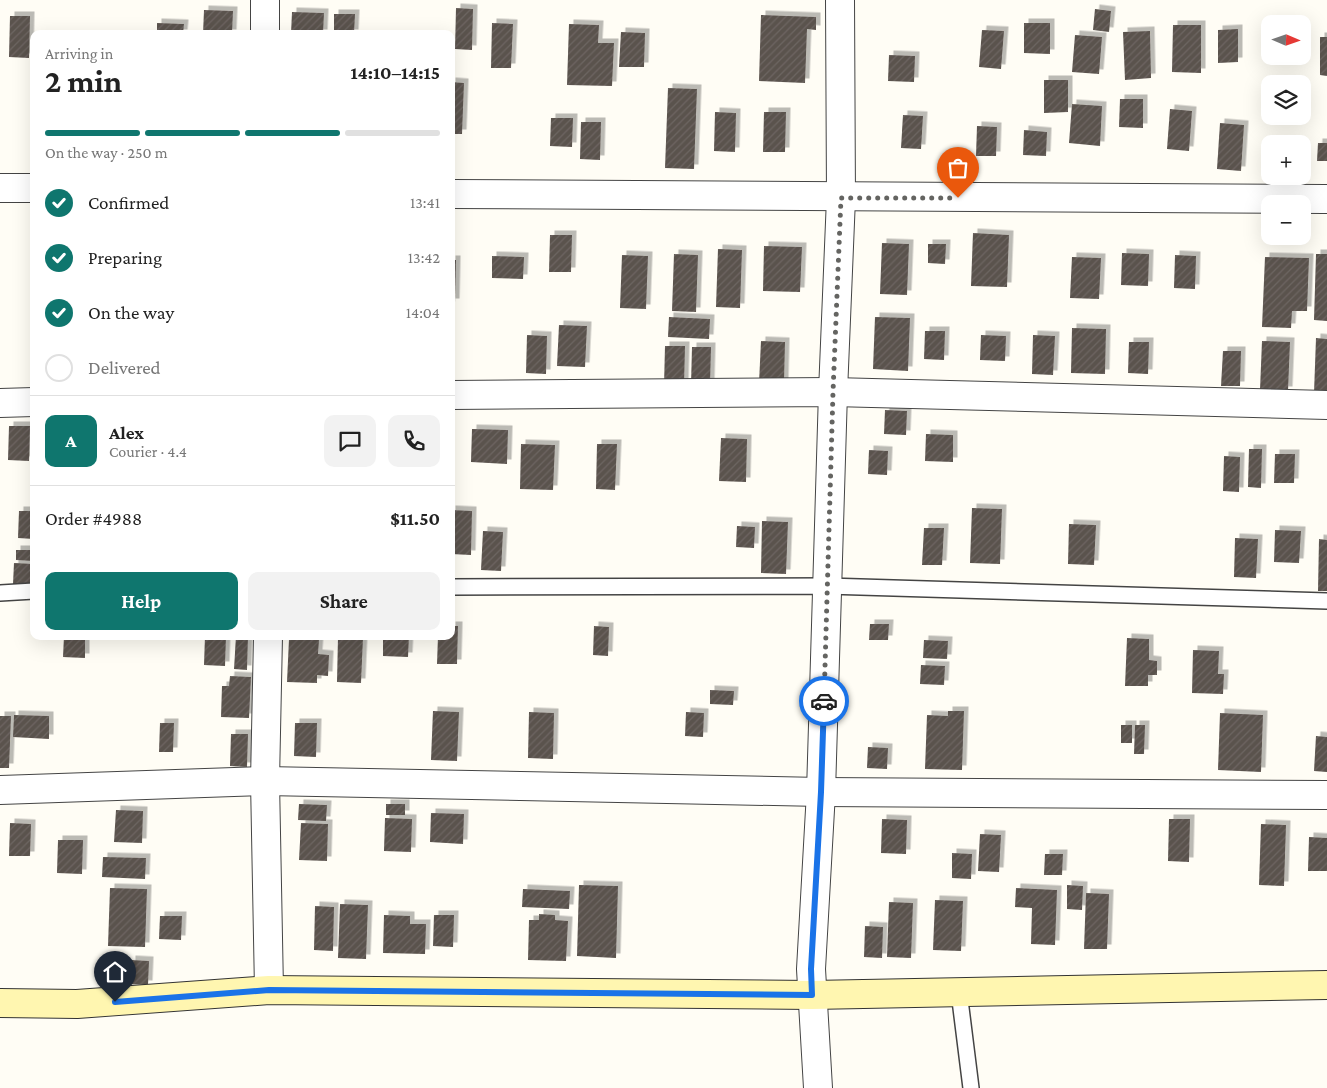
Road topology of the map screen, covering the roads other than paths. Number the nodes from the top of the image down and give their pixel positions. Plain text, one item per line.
1 (265, 0) edge
2 (840, 0) edge
3 (265, 30) edge
4 (0, 188) edge
5 (30, 188) edge
6 (455, 194) edge
7 (841, 198) junction
8 (1327, 200) edge
9 (833, 392) junction
10 (455, 395) edge
11 (30, 402) edge
12 (0, 403) edge
13 (1327, 405) edge
14 (827, 586) junction
15 (455, 587) edge
16 (30, 592) edge
17 (0, 593) edge
18 (1327, 601) edge
19 (268, 640) edge
20 (265, 782) junction
21 (0, 790) edge
22 (821, 792) junction
23 (1327, 795) edge
24 (1327, 985) edge
25 (269, 990) junction
26 (959, 992) junction
27 (812, 995) junction
28 (0, 1003) edge
29 (818, 1088) edge
30 (971, 1088) edge

1 - 3 street
2 - 7 street
4 - 5 street
6 - 7 street
7 - 8 street
7 - 9 street
9 - 10 street
9 - 13 street
9 - 14 street
11 - 12 street
14 - 15 lane
14 - 18 lane
14 - 22 street
16 - 17 lane
19 - 20 street
20 - 21 street
20 - 22 street
20 - 25 street
22 - 23 street
22 - 27 street
24 - 26 main road
25 - 27 main road
25 - 28 main road
26 - 27 main road
26 - 30 lane
27 - 29 street

